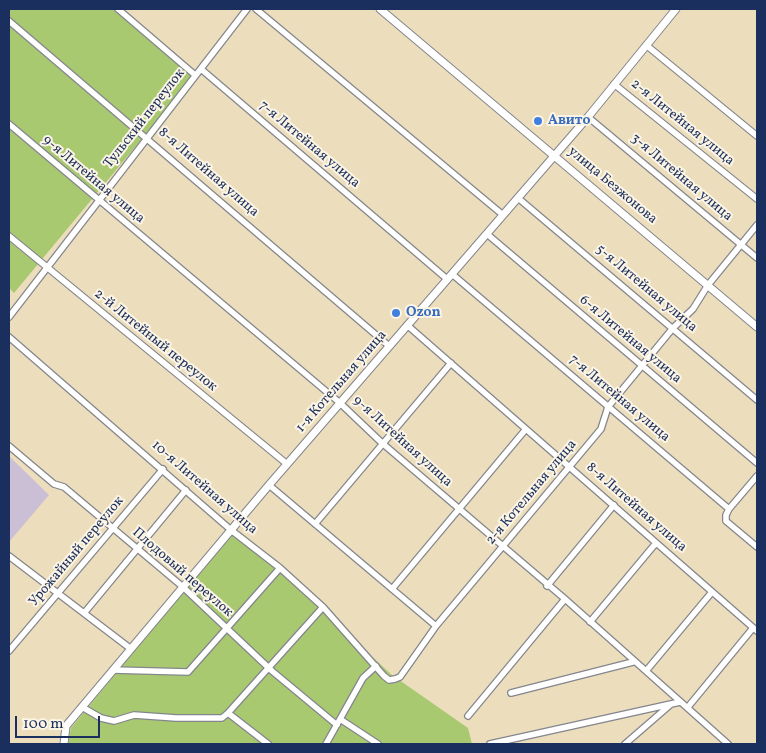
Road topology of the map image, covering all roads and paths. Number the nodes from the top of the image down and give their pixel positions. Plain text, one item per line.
1 (118, 9) edge
2 (248, 9) edge
3 (256, 9) edge
4 (380, 9) edge
5 (676, 9) edge
6 (9, 21) edge
7 (646, 45) junction
8 (201, 69) junction
9 (195, 75) junction
10 (614, 84) junction
11 (588, 117) junction
12 (9, 124) edge
13 (757, 136) edge
14 (146, 137) junction
15 (556, 155) junction
16 (518, 198) junction
17 (757, 199) edge
18 (97, 200) junction
19 (503, 215) junction
20 (757, 225) edge
21 (487, 234) junction
22 (9, 236) edge
23 (741, 245) junction
24 (757, 258) edge
25 (47, 269) junction
26 (450, 276) junction
27 (708, 285) junction
28 (9, 316) edge
29 (407, 325) junction
30 (757, 327) edge
31 (673, 328) junction
32 (9, 337) edge
33 (389, 346) junction
34 (450, 363) junction
35 (642, 367) junction
36 (757, 400) edge
37 (340, 403) junction
38 (608, 407) junction
39 (526, 429) junction
40 (382, 443) junction
41 (9, 446) edge
42 (757, 463) edge
43 (287, 464) junction
44 (570, 467) junction
45 (163, 469) junction
46 (757, 476) edge
47 (269, 485) junction
48 (186, 490) junction
49 (614, 506) junction
50 (729, 509) junction
51 (459, 510) junction
52 (315, 524) junction
53 (112, 529) junction
54 (231, 530) junction
55 (656, 543) junction
56 (757, 547) edge
57 (502, 548) junction
58 (136, 550) junction
59 (9, 556) edge
60 (280, 568) junction
61 (547, 586) junction
62 (182, 587) junction
63 (392, 589) junction
64 (712, 592) junction
65 (59, 593) junction
66 (565, 600) junction
67 (323, 606) junction
68 (84, 612) junction
69 (590, 622) junction
70 (436, 626) junction
71 (226, 628) junction
72 (755, 630) edge
73 (132, 649) junction
74 (9, 650) edge
75 (633, 662) junction
76 (376, 666) junction
77 (268, 668) junction
78 (113, 670) junction
79 (646, 671) junction
80 (511, 693) dead end
81 (680, 702) junction
82 (672, 704) junction
83 (82, 707) junction
84 (688, 707) junction
85 (228, 713) junction
86 (468, 716) dead end
87 (338, 722) junction
88 (64, 744) edge
89 (268, 744) edge
90 (326, 744) edge
91 (378, 744) edge
92 (490, 744) edge
93 (626, 744) edge
94 (728, 744) edge

1 - 9 street
2 - 8 street, Тульский переулок
3 - 19 street
4 - 15 street, улица Безжонова
5 - 7 street, 1-я Котельная улица
6 - 14 street, 8-я Литейная улица
7 - 10 street, 1-я Котельная улица
7 - 13 street
8 - 9 street, Тульский переулок
8 - 26 street, 7-я Литейная улица
9 - 14 street, Тульский переулок
10 - 11 street, 1-я Котельная улица
10 - 17 street, 2-я Литейная улица
11 - 15 street, 1-я Котельная улица
11 - 23 street, 3-я Литейная улица
12 - 18 street, 9-я Литейная улица
14 - 18 street, Тульский переулок
14 - 33 street, 8-я Литейная улица
15 - 16 street, 1-я Котельная улица
15 - 27 street, улица Безжонова
16 - 19 street, 1-я Котельная улица
16 - 31 street, 5-я Литейная улица
18 - 25 street, Тульский переулок
18 - 37 street, 9-я Литейная улица
19 - 21 street, 1-я Котельная улица
20 - 23 street, 2-я Котельная улица
21 - 26 street, 1-я Котельная улица
21 - 35 street, 6-я Литейная улица
22 - 25 street, 2-й Литейный переулок
23 - 24 street, 3-я Литейная улица
23 - 27 street, 2-я Котельная улица
25 - 28 street, Тульский переулок
25 - 43 street, 2-й Литейный переулок
26 - 29 street, 1-я Котельная улица
26 - 38 street, 7-я Литейная улица
27 - 30 street, улица Безжонова
27 - 31 street, 2-я Котельная улица
29 - 33 street, 1-я Котельная улица
29 - 34 street, 8-я Литейная улица
31 - 35 street, 2-я Котельная улица
31 - 36 street, 5-я Литейная улица
32 - 45 street, 10-я Литейная улица
33 - 37 street, 1-я Котельная улица
34 - 39 street, 8-я Литейная улица
34 - 40 street
35 - 38 street, 2-я Котельная улица
35 - 42 street, 6-я Литейная улица
37 - 40 street, 9-я Литейная улица
37 - 43 street, 1-я Котельная улица
38 - 44 street, 2-я Котельная улица
38 - 50 street, 7-я Литейная улица
39 - 44 street, 8-я Литейная улица
39 - 51 street
40 - 51 street, 9-я Литейная улица
40 - 52 street
41 - 53 street, Плодовый переулок
43 - 47 street, 1-я Котельная улица
44 - 49 street, 8-я Литейная улица
44 - 57 street, 2-я Котельная улица
45 - 48 street, 10-я Литейная улица
45 - 53 street, Урожайный переулок
46 - 50 street
47 - 52 street
47 - 54 street, 1-я Котельная улица
48 - 54 street, 10-я Литейная улица
48 - 58 street
49 - 55 street, 8-я Литейная улица
49 - 61 street
50 - 56 street
51 - 57 street, 9-я Литейная улица
51 - 63 street
52 - 63 street
53 - 58 street, Плодовый переулок
53 - 65 street, Урожайный переулок
54 - 60 street, 10-я Литейная улица
54 - 62 street, 1-я Котельная улица
55 - 64 street, 8-я Литейная улица
55 - 69 street
57 - 61 street, 9-я Литейная улица
57 - 70 street, 2-я Котельная улица
58 - 62 street, Плодовый переулок
58 - 68 street
59 - 65 street
60 - 67 street, 10-я Литейная улица
60 - 71 street
61 - 66 street, 9-я Литейная улица
62 - 71 street, Плодовый переулок
62 - 73 street, 1-я Котельная улица
63 - 70 street
64 - 72 street, 8-я Литейная улица
64 - 79 street
65 - 68 street
65 - 74 street, Урожайный переулок
66 - 69 street, 9-я Литейная улица
66 - 86 street
67 - 76 street, 10-я Литейная улица
67 - 77 street
68 - 73 street
69 - 75 street, 9-я Литейная улица
70 - 76 street, 2-я Котельная улица
71 - 77 street, Плодовый переулок
71 - 78 street
72 - 84 street
73 - 78 street, 1-я Котельная улица
75 - 79 street, 9-я Литейная улица
75 - 80 street
76 - 87 street
77 - 85 street
77 - 87 street, Плодовый переулок
78 - 83 street, 1-я Котельная улица
79 - 81 street, 9-я Литейная улица
81 - 82 street
81 - 84 street, 9-я Литейная улица
82 - 92 street
82 - 93 street
83 - 85 street
83 - 88 street, 1-я Котельная улица
84 - 94 street, 9-я Литейная улица
85 - 89 street
87 - 90 street
87 - 91 street, Плодовый переулок

